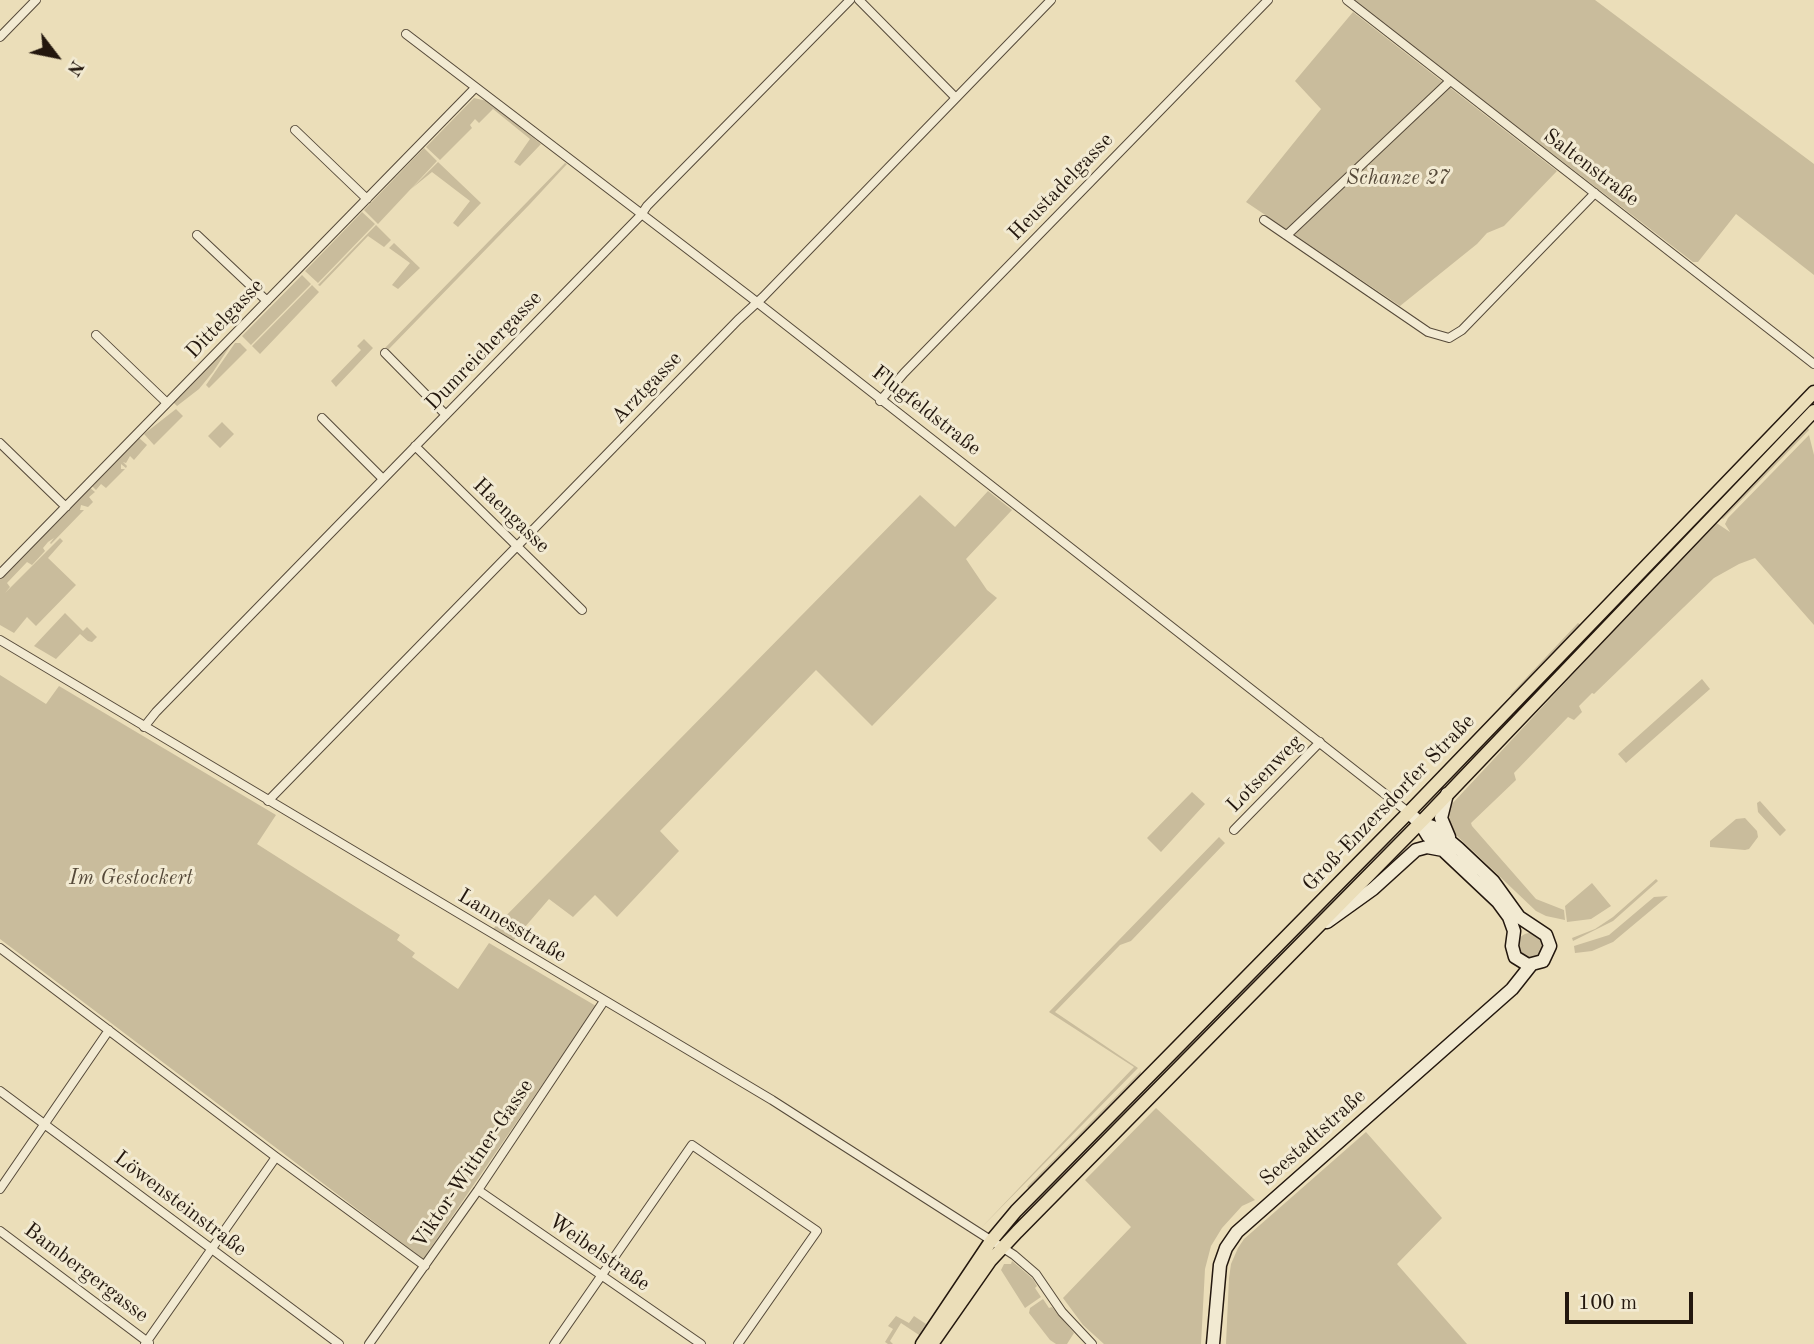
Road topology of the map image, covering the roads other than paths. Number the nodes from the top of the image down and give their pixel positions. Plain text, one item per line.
1 (36, 0) edge
2 (850, 0) edge
3 (859, 0) edge
4 (1051, 0) edge
5 (1268, 0) edge
6 (1347, 0) edge
7 (406, 34) dead end
8 (0, 37) edge
9 (1450, 82) junction
10 (475, 88) junction
11 (956, 98) junction
12 (295, 130) dead end
13 (1595, 193) junction
14 (367, 199) junction
15 (640, 215) junction
16 (1264, 220) dead end
17 (197, 235) dead end
18 (1287, 235) junction
19 (267, 301) junction
20 (755, 303) junction
21 (96, 335) dead end
22 (385, 353) dead end
23 (1814, 364) edge
24 (1814, 392) edge
25 (880, 401) junction
26 (167, 403) junction
27 (1814, 411) edge
28 (446, 415) junction
29 (322, 418) dead end
30 (0, 443) edge
31 (415, 446) junction
32 (383, 479) junction
33 (66, 507) junction
34 (517, 546) junction
35 (0, 574) edge
36 (582, 610) dead end
37 (0, 640) edge
38 (144, 727) junction
39 (1320, 742) junction
40 (1447, 794) junction
41 (268, 801) junction
42 (1408, 812) junction
43 (1420, 823) junction
44 (1234, 830) dead end
45 (1458, 848) junction
46 (1443, 850) junction
47 (1534, 927) junction
48 (1512, 941) junction
49 (1297, 946) junction
50 (0, 948) edge
51 (1517, 959) junction
52 (1531, 965) junction
53 (1502, 995) junction
54 (604, 1001) junction
55 (109, 1030) junction
56 (0, 1091) edge
57 (44, 1124) junction
58 (276, 1157) junction
59 (0, 1189) edge
60 (478, 1190) junction
61 (0, 1231) edge
62 (997, 1245) junction
63 (211, 1249) junction
64 (425, 1266) junction
65 (601, 1275) junction
66 (147, 1343) edge
67 (339, 1344) edge
68 (369, 1344) edge
69 (554, 1344) edge
70 (701, 1344) edge
71 (738, 1344) edge
72 (922, 1344) edge
73 (932, 1344) edge
74 (1091, 1344) edge
75 (1213, 1344) edge

1 - 8 street
2 - 15 street, Dumreichergasse
3 - 11 street
4 - 11 street, Arztgasse
5 - 25 street, Heustadelgasse
6 - 9 street, Saltenstraße
7 - 10 street, Flugfeldstraße
9 - 13 street, Saltenstraße
9 - 18 street
10 - 14 street, Dittelgasse
10 - 15 street, Flugfeldstraße
11 - 20 street, Arztgasse
12 - 14 street
13 - 18 street
13 - 23 street, Saltenstraße
14 - 19 street, Dittelgasse
15 - 20 street, Flugfeldstraße
15 - 28 street, Dumreichergasse
16 - 18 street
17 - 19 street
19 - 26 street, Dittelgasse
20 - 25 street, Flugfeldstraße
20 - 34 street, Arztgasse
21 - 26 street
22 - 28 street
24 - 42 main road, Groß-Enzersdorfer Straße
25 - 39 street, Flugfeldstraße
26 - 33 street, Dittelgasse
27 - 40 main road, Groß-Enzersdorfer Straße
28 - 31 street, Dumreichergasse
29 - 32 street
30 - 33 street
31 - 32 street, Dumreichergasse
31 - 34 street, Haengasse
32 - 38 street, Dumreichergasse
33 - 35 street, Dittelgasse
34 - 36 street, Haengasse
34 - 41 street, Arztgasse
37 - 38 street, Lannesstraße
38 - 41 street, Lannesstraße
39 - 42 street, Flugfeldstraße
39 - 44 street, Lotsenweg
40 - 43 main road, Groß-Enzersdorfer Straße
40 - 45 street
41 - 54 street, Lannesstraße
42 - 43 street, Flugfeldstraße
42 - 62 main road, Groß-Enzersdorfer Straße
43 - 45 street, Seestadtstraße
43 - 46 street
43 - 49 main road, Groß-Enzersdorfer Straße
45 - 47 street, Seestadtstraße
46 - 48 street
46 - 49 street
47 - 48 street
47 - 52 street, Seestadtstraße
48 - 51 street
49 - 62 main road, Groß-Enzersdorfer Straße
50 - 55 street
51 - 52 street
51 - 53 street, Seestadtstraße
52 - 53 street, Seestadtstraße
53 - 75 street, Seestadtstraße
54 - 60 street, Viktor-Wittner-Gasse
54 - 62 street, Lannesstraße
55 - 57 street
55 - 58 street
56 - 57 street, Löwensteinstraße
57 - 59 street
57 - 63 street, Löwensteinstraße
58 - 63 street
58 - 64 street
60 - 64 street, Viktor-Wittner-Gasse
60 - 65 street, Weibelstraße
61 - 66 street, Bambergergasse
62 - 72 main road
62 - 73 main road
62 - 74 street, Lannesstraße
63 - 66 street
63 - 67 street, Löwensteinstraße
64 - 68 street, Viktor-Wittner-Gasse
65 - 69 street
65 - 70 street, Weibelstraße
65 - 71 street

